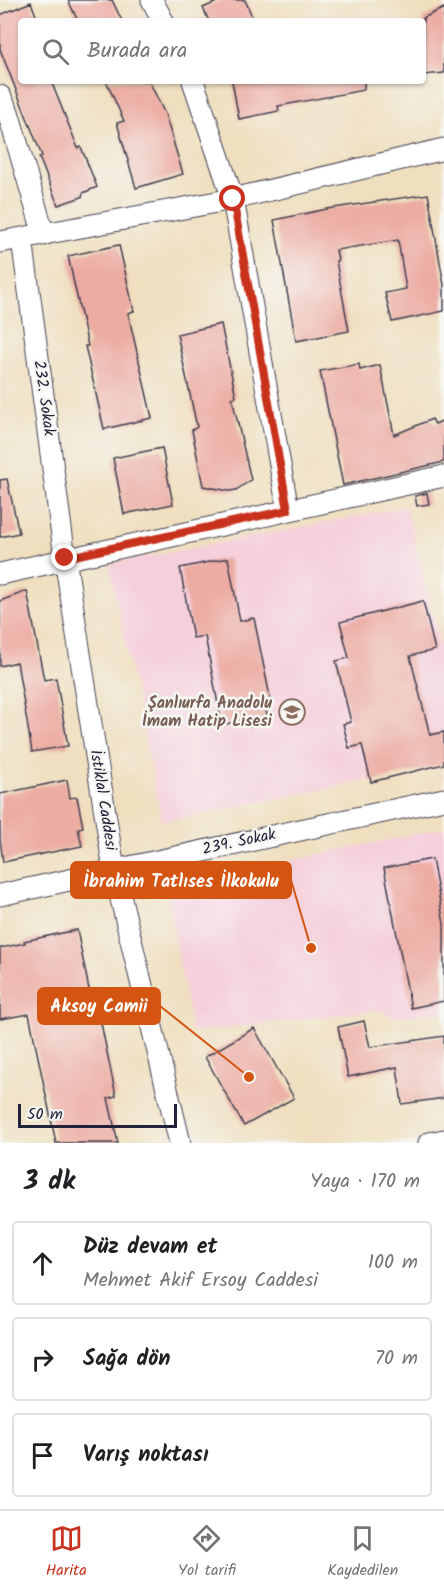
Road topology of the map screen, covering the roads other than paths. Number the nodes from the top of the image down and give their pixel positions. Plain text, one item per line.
1 (152, 0) edge
2 (161, 18) edge
3 (194, 84) edge
4 (0, 96) edge
5 (444, 151) edge
6 (233, 199) junction
7 (44, 235) junction
8 (22, 239) junction
9 (0, 242) edge
10 (444, 477) edge
11 (288, 510) junction
12 (65, 558) junction
13 (0, 574) edge
14 (444, 799) edge
15 (114, 870) junction
16 (0, 895) edge
17 (444, 1140) edge
18 (180, 1143) edge
19 (431, 1143) edge

1 - 2 street
3 - 6 street
4 - 7 street
5 - 6 street
6 - 7 street
6 - 11 street
7 - 8 street
8 - 9 street
8 - 12 street, 232. Sokak
10 - 11 street
11 - 12 street
12 - 13 street
12 - 15 street, İstiklal Caddesi
14 - 15 street, 239. Sokak
15 - 16 street, 239. Sokak
15 - 18 street, İstiklal Caddesi
17 - 19 street

